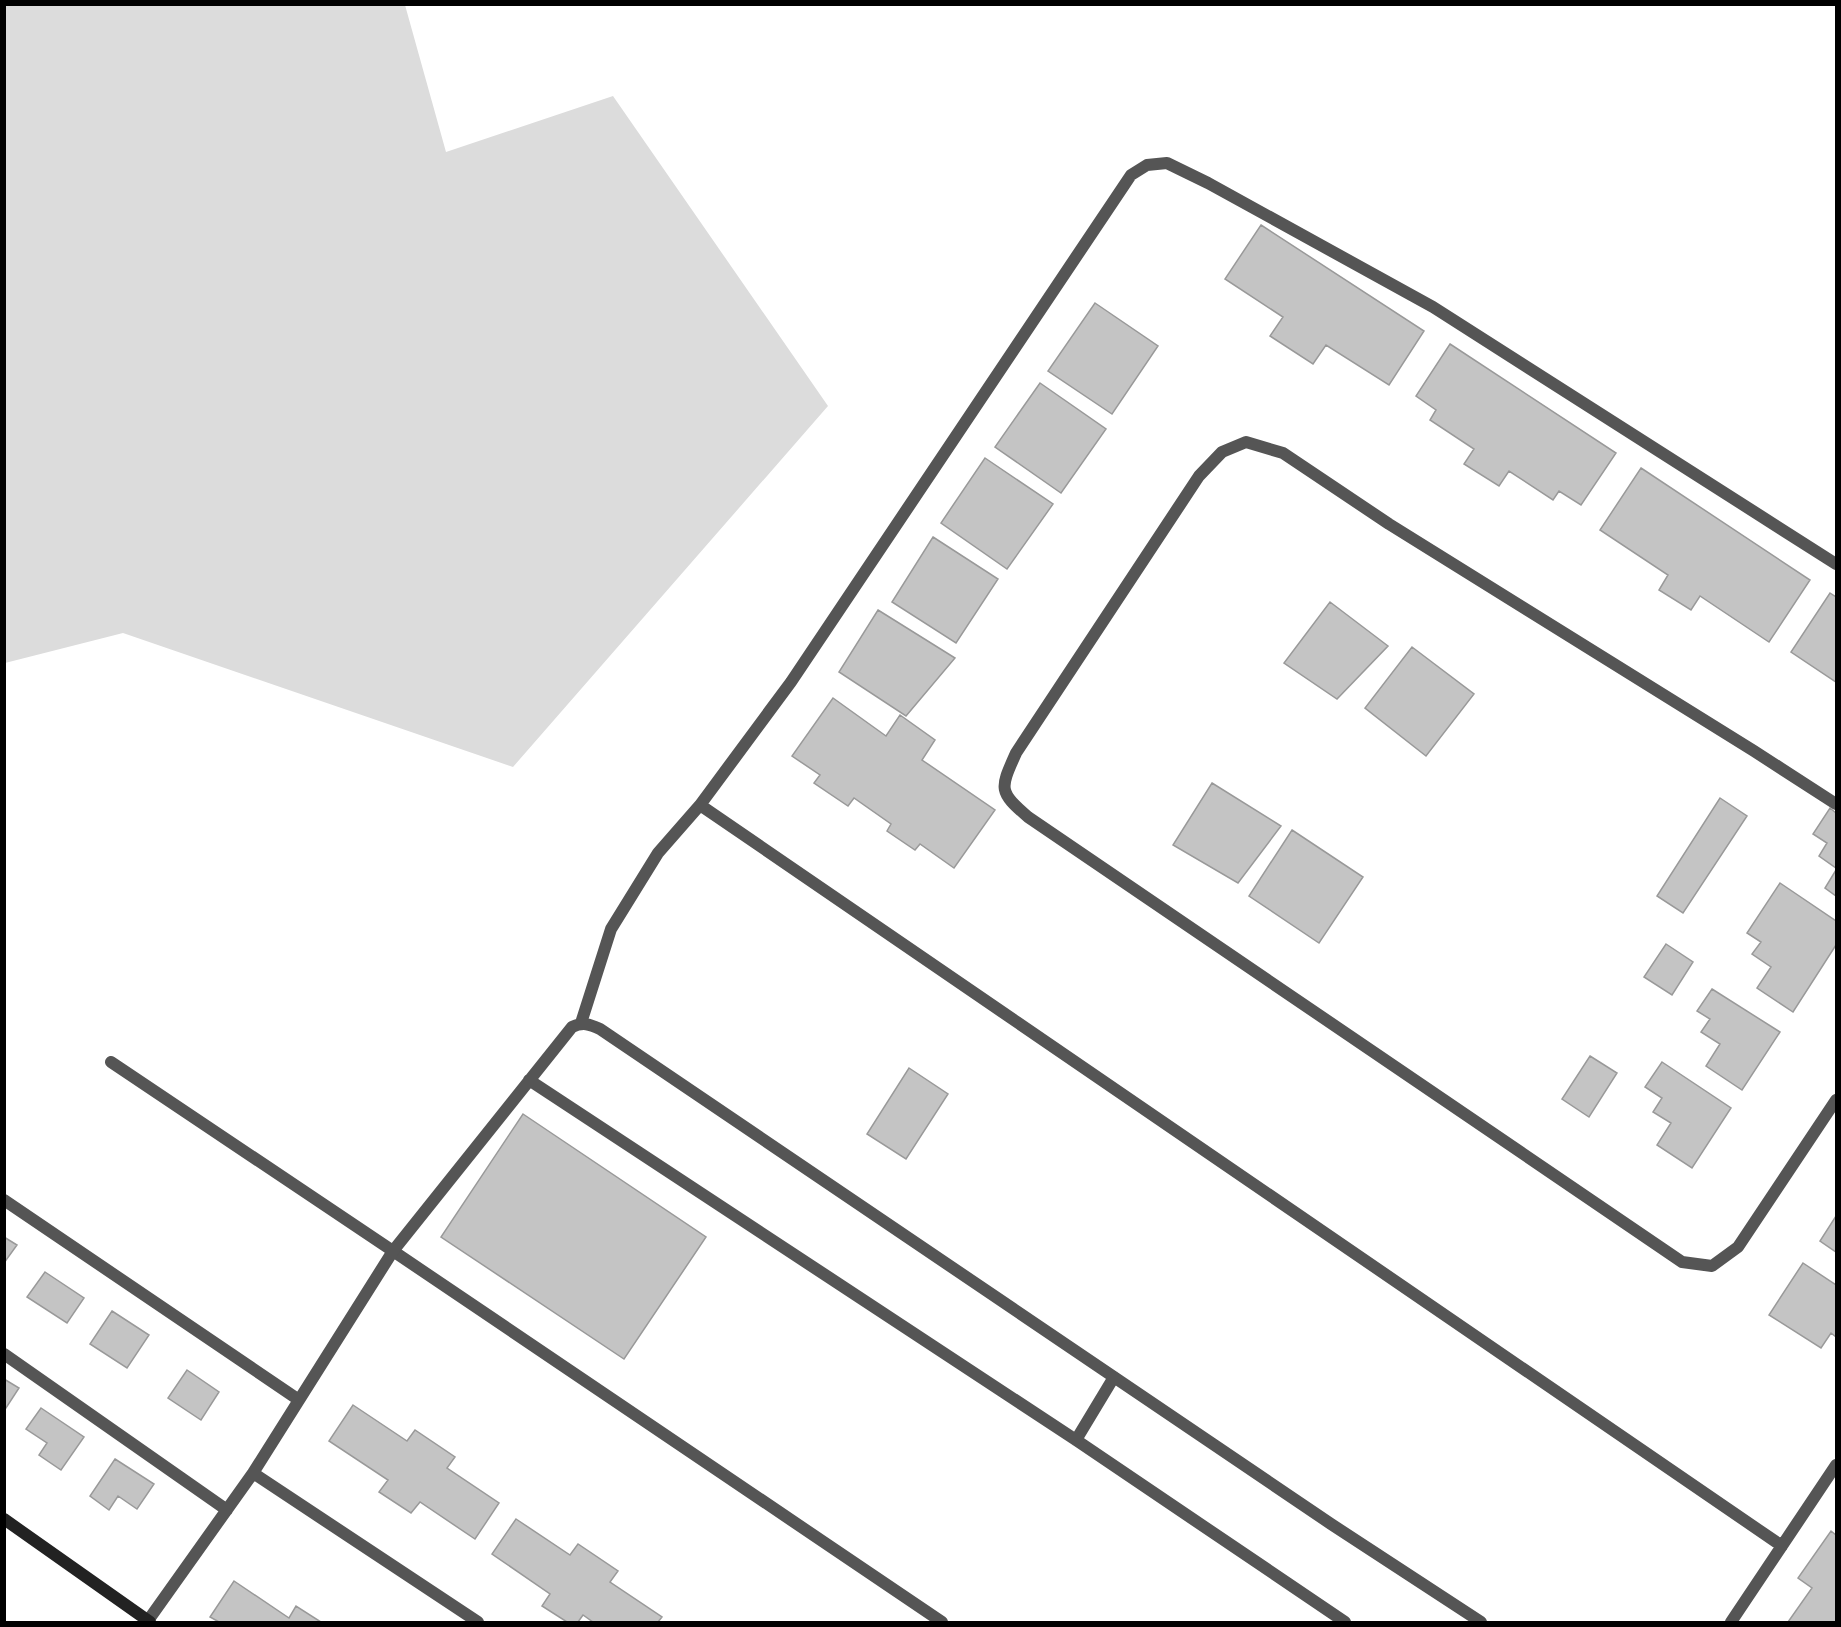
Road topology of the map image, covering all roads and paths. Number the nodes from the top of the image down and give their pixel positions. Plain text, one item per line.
1 (1836, 564) edge
2 (1836, 804) edge
3 (700, 805) junction
4 (581, 1023) junction
5 (111, 1062) dead end
6 (529, 1080) junction
7 (1836, 1100) edge
8 (4, 1200) edge
9 (393, 1251) junction
10 (4, 1354) edge
11 (1114, 1377) junction
12 (299, 1400) junction
13 (1077, 1440) junction
14 (1836, 1465) edge
15 (253, 1473) junction
16 (227, 1510) junction
17 (4, 1519) edge
18 (1782, 1546) junction
19 (149, 1622) edge
20 (478, 1623) edge
21 (942, 1623) edge
22 (1345, 1623) edge
23 (1481, 1623) edge
24 (1731, 1623) edge

1 - 3 street
2 - 7 street
3 - 4 street
3 - 18 street
4 - 6 street
4 - 11 street
5 - 9 street
6 - 9 street
6 - 13 street
8 - 12 street
9 - 12 street
9 - 21 street
10 - 16 street
11 - 13 street
11 - 23 street
12 - 15 street
13 - 22 street
14 - 18 street
15 - 16 street
15 - 20 street
16 - 19 street
17 - 19 street
18 - 24 street

